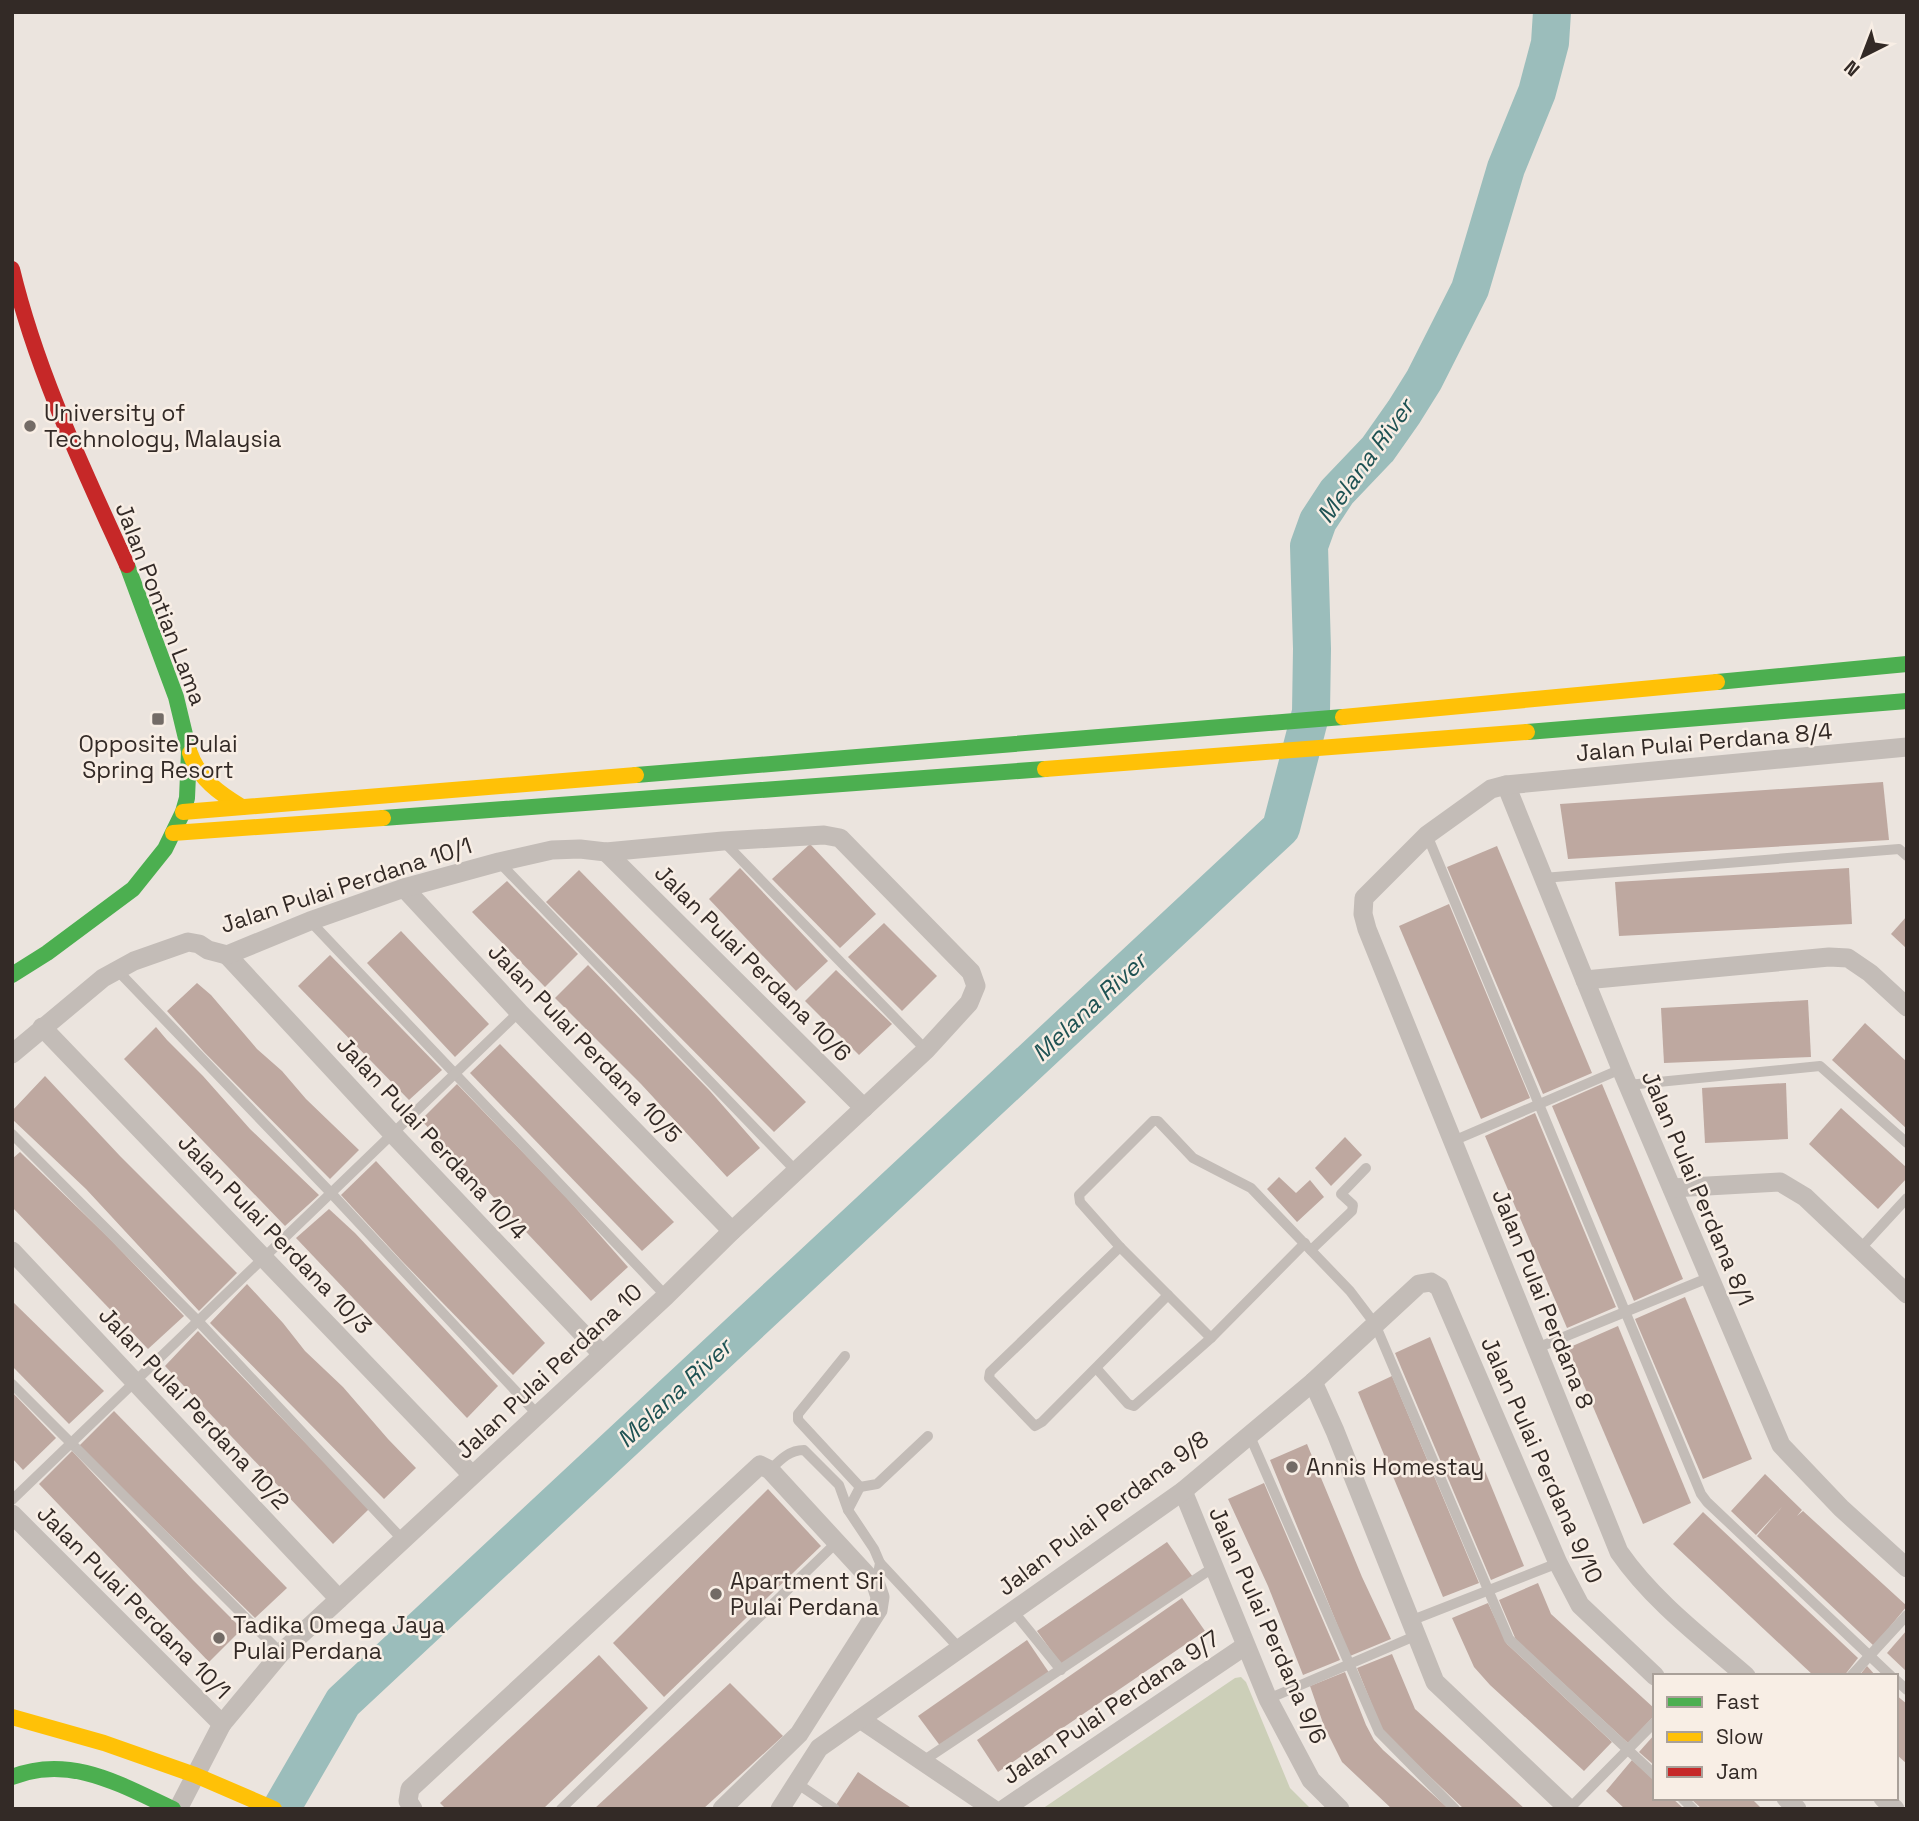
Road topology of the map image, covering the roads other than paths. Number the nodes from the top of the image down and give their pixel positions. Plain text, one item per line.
1 (12, 269) edge
2 (1907, 664) edge
3 (1907, 701) edge
4 (1907, 747) edge
5 (189, 751) junction
6 (1506, 785) junction
7 (242, 807) junction
8 (183, 813) junction
9 (222, 829) junction
10 (173, 833) junction
11 (1427, 835) junction
12 (723, 841) junction
13 (606, 852) junction
14 (1907, 856) edge
15 (499, 862) junction
16 (1543, 878) junction
17 (404, 888) junction
18 (133, 889) junction
19 (310, 921) junction
20 (227, 955) junction
21 (117, 970) junction
22 (12, 975) edge
23 (1585, 979) junction
24 (976, 986) joint
25 (1907, 1007) edge
26 (519, 1012) junction
27 (42, 1027) junction
28 (926, 1050) junction
29 (12, 1054) edge
30 (456, 1072) junction
31 (1625, 1077) junction
32 (1537, 1104) junction
33 (864, 1108) junction
34 (391, 1133) junction
35 (12, 1134) edge
36 (1453, 1141) junction
37 (1907, 1143) edge
38 (1366, 1168) dead end
39 (796, 1171) junction
40 (1672, 1188) junction
41 (331, 1193) junction
42 (1907, 1198) edge
43 (732, 1231) junction
44 (1120, 1247) junction
45 (1308, 1247) junction
46 (1860, 1249) junction
47 (12, 1251) edge
48 (264, 1257) junction
49 (1709, 1278) junction
50 (1431, 1282) joint
51 (1907, 1293) edge
52 (1168, 1295) junction
53 (666, 1296) junction
54 (1624, 1312) junction
55 (198, 1321) junction
56 (1375, 1324) junction
57 (1211, 1338) junction
58 (1537, 1349) junction
59 (602, 1354) junction
60 (845, 1356) dead end
61 (1097, 1369) junction
62 (135, 1382) junction
63 (1312, 1382) junction
64 (12, 1384) edge
65 (538, 1415) junction
66 (1249, 1433) junction
67 (928, 1436) dead end
68 (71, 1444) junction
69 (770, 1469) junction
70 (472, 1475) junction
71 (860, 1487) junction
72 (1183, 1491) junction
73 (12, 1500) edge
74 (848, 1510) junction
75 (12, 1514) edge
76 (403, 1540) junction
77 (837, 1542) junction
78 (880, 1563) junction
79 (1558, 1563) junction
80 (1214, 1567) junction
81 (1907, 1568) edge
82 (876, 1585) junction
83 (1488, 1591) junction
84 (339, 1599) junction
85 (1013, 1611) junction
86 (1907, 1615) edge
87 (1413, 1628) junction
88 (1245, 1646) junction
89 (960, 1649) junction
90 (281, 1653) junction
91 (1870, 1655) junction
92 (1349, 1664) junction
93 (1061, 1670) junction
94 (1653, 1674) edge
95 (1744, 1674) edge
96 (1853, 1674) edge
97 (1890, 1674) edge
98 (1268, 1699) junction
99 (12, 1717) edge
100 (860, 1720) junction
101 (222, 1724) junction
102 (1653, 1724) edge
103 (799, 1734) junction
104 (819, 1748) junction
105 (1627, 1750) junction
106 (923, 1762) junction
107 (1653, 1772) edge
108 (195, 1775) junction
109 (12, 1777) edge
110 (795, 1782) junction
111 (175, 1809) edge
112 (274, 1809) edge
113 (413, 1809) edge
114 (562, 1809) edge
115 (722, 1809) edge
116 (779, 1809) edge
117 (835, 1809) edge
118 (993, 1809) edge
119 (1004, 1809) edge
120 (1340, 1809) edge
121 (1455, 1809) edge
122 (1569, 1809) edge

1 - 5 street, Jalan Pontian Lama
2 - 7 street
3 - 9 street
4 - 6 street, Jalan Pulai Perdana 8/4
5 - 7 street
5 - 8 street, Jalan Pontian Lama
6 - 11 street
6 - 16 street, Jalan Pulai Perdana 8/1
7 - 8 street
8 - 10 street, Jalan Pontian Lama
9 - 10 street
9 - 18 street
10 - 18 street, Jalan Pontian Lama
11 - 32 lane
11 - 36 street, Jalan Pulai Perdana 8
12 - 13 street, Jalan Pulai Perdana 10/1
12 - 24 street, Jalan Pulai Perdana 10/1
12 - 28 lane
13 - 15 street, Jalan Pulai Perdana 10/1
13 - 33 street, Jalan Pulai Perdana 10/6
14 - 16 lane
15 - 17 street, Jalan Pulai Perdana 10/1
15 - 39 lane
16 - 23 street, Jalan Pulai Perdana 8/1
17 - 19 street, Jalan Pulai Perdana 10/1
17 - 26 street, Jalan Pulai Perdana 10/5
18 - 22 street, Jalan Pontian Lama
19 - 20 street, Jalan Pulai Perdana 10/1
19 - 30 lane
20 - 21 street, Jalan Pulai Perdana 10/1
20 - 34 street, Jalan Pulai Perdana 10/4
21 - 27 street, Jalan Pulai Perdana 10/1
21 - 41 lane
23 - 25 street
23 - 31 street, Jalan Pulai Perdana 8/1
24 - 28 street, Jalan Pulai Perdana 10
26 - 30 lane
26 - 43 street, Jalan Pulai Perdana 10/5
27 - 29 street, Jalan Pulai Perdana 10/1
27 - 48 street, Jalan Pulai Perdana 10/3
28 - 33 street, Jalan Pulai Perdana 10
30 - 34 lane
30 - 53 lane
31 - 32 lane
31 - 37 lane
31 - 40 street, Jalan Pulai Perdana 8/1
32 - 36 lane
32 - 54 lane
33 - 39 street, Jalan Pulai Perdana 10
34 - 41 lane
34 - 59 street, Jalan Pulai Perdana 10/4
35 - 55 lane
36 - 58 street, Jalan Pulai Perdana 8
38 - 45 lane
39 - 43 street, Jalan Pulai Perdana 10
40 - 46 street
40 - 49 street, Jalan Pulai Perdana 8/1
41 - 48 lane
41 - 65 lane
42 - 46 lane
43 - 53 street, Jalan Pulai Perdana 10
44 - 45 lane
44 - 52 lane
44 - 61 lane
45 - 56 lane
45 - 57 lane
46 - 51 street
47 - 62 street, Jalan Pulai Perdana 10/2
48 - 55 lane
48 - 70 street, Jalan Pulai Perdana 10/3
49 - 54 lane
49 - 81 street, Jalan Pulai Perdana 8/1
50 - 56 street, Jalan Pulai Perdana 9/8
50 - 79 street, Jalan Pulai Perdana 9/10
52 - 57 lane
52 - 61 lane
53 - 59 street, Jalan Pulai Perdana 10
54 - 58 lane
54 - 91 lane
55 - 62 lane
55 - 76 lane
56 - 63 street, Jalan Pulai Perdana 9/8
56 - 83 lane
57 - 61 lane
58 - 95 street, Jalan Pulai Perdana 8
59 - 65 street, Jalan Pulai Perdana 10
60 - 71 lane
62 - 68 lane
62 - 84 street, Jalan Pulai Perdana 10/2
63 - 66 street, Jalan Pulai Perdana 9/8
63 - 87 street
64 - 68 lane
65 - 70 street, Jalan Pulai Perdana 10
66 - 72 street, Jalan Pulai Perdana 9/8
66 - 92 lane
67 - 71 lane
68 - 73 lane
68 - 90 lane
69 - 74 lane
69 - 77 street
69 - 113 street
70 - 76 street, Jalan Pulai Perdana 10
71 - 74 lane
72 - 80 street, Jalan Pulai Perdana 9/6
72 - 85 street, Jalan Pulai Perdana 9/8
74 - 78 lane
75 - 101 street, Jalan Pulai Perdana 10/1
76 - 84 street, Jalan Pulai Perdana 10
77 - 82 street
77 - 114 lane
78 - 82 lane
78 - 89 lane
79 - 83 lane
79 - 94 street, Jalan Pulai Perdana 9/10
80 - 88 street, Jalan Pulai Perdana 9/6
80 - 93 lane
82 - 103 street
83 - 87 lane
83 - 105 lane
84 - 90 street, Jalan Pulai Perdana 10
85 - 89 street, Jalan Pulai Perdana 9/8
85 - 93 lane
86 - 91 lane
87 - 92 lane
87 - 122 street
88 - 98 street, Jalan Pulai Perdana 9/6
88 - 119 street, Jalan Pulai Perdana 9/7
89 - 100 street, Jalan Pulai Perdana 9/8
90 - 101 street, Jalan Pulai Perdana 10
91 - 96 lane
91 - 97 lane
92 - 98 lane
92 - 121 lane
93 - 106 lane
98 - 120 street, Jalan Pulai Perdana 9/6
99 - 108 street
100 - 104 street, Jalan Pulai Perdana 9/8
100 - 106 street
101 - 108 street, Jalan Pulai Perdana 10
102 - 105 lane
103 - 104 street
103 - 115 street
104 - 110 street
105 - 107 lane
105 - 122 lane
106 - 118 street
108 - 111 street, Jalan Pulai Perdana 10
108 - 112 street
109 - 111 street
110 - 116 street
110 - 117 lane

